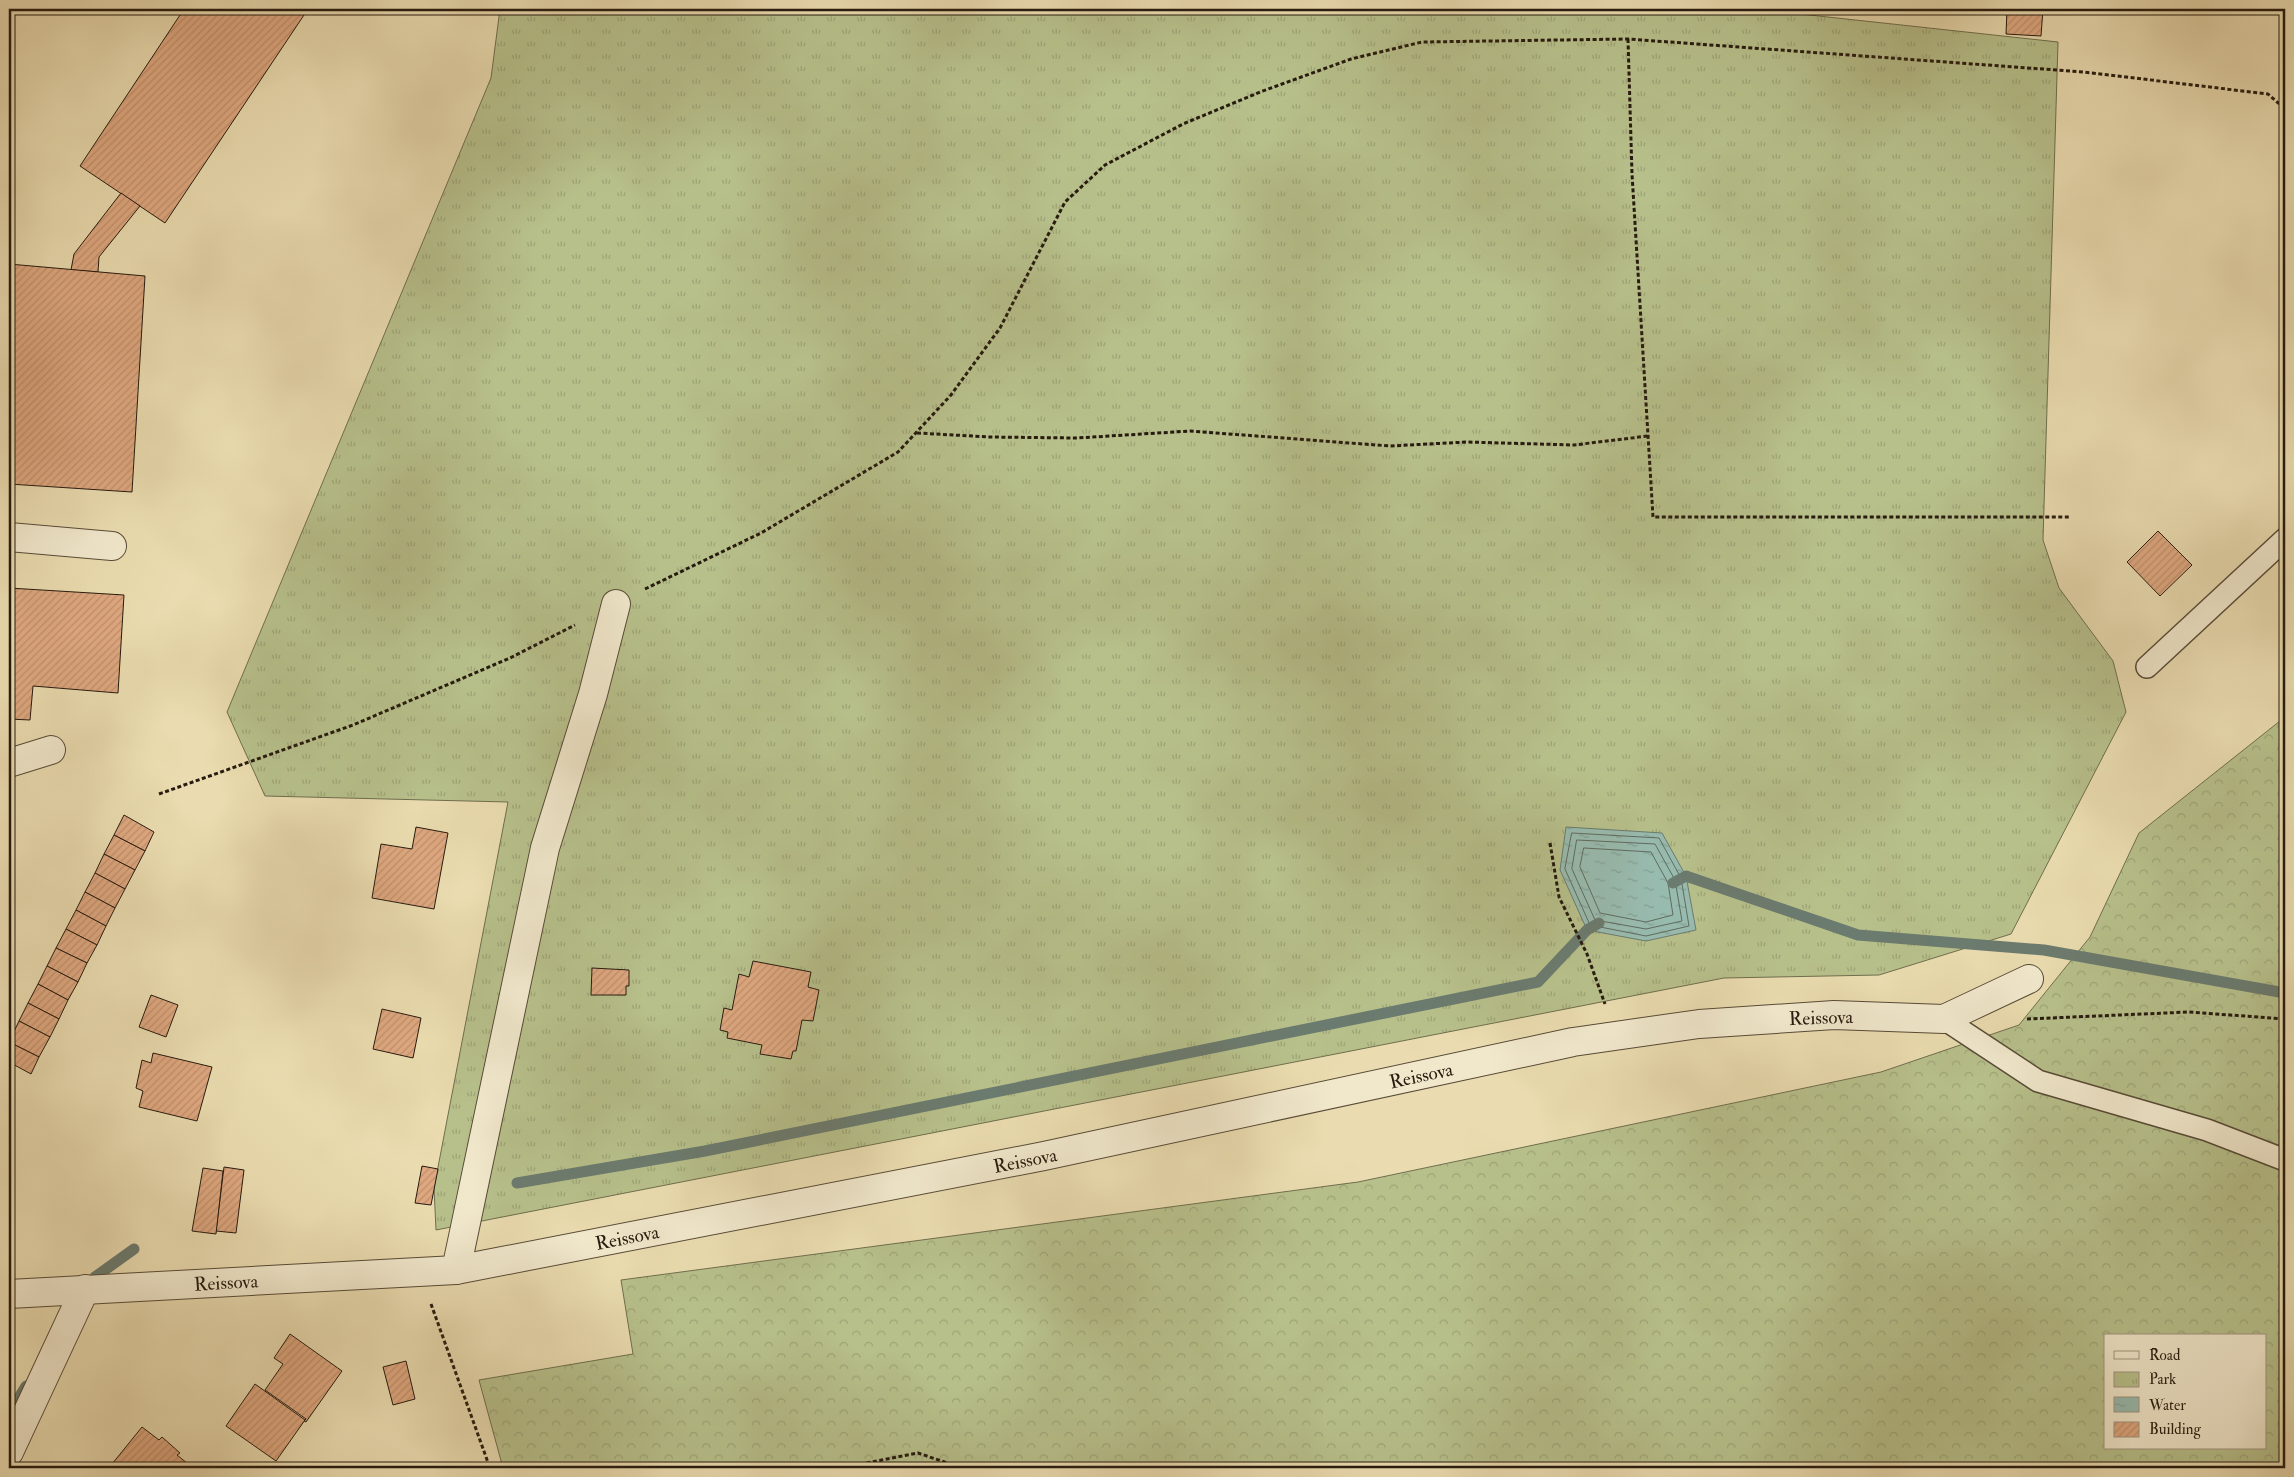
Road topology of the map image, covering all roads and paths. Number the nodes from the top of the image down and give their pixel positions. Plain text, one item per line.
1 (1628, 39) junction
2 (2285, 108) edge
3 (916, 433) junction
4 (1648, 436) junction
5 (2069, 518) dead end
6 (9, 537) edge
7 (2285, 539) edge
8 (112, 546) dead end
9 (616, 604) junction
10 (2147, 667) dead end
11 (51, 750) dead end
12 (9, 763) edge
13 (159, 794) dead end
14 (1550, 843) dead end
15 (2029, 979) dead end
16 (1944, 1019) junction
17 (2023, 1019) dead end
18 (2285, 1020) edge
19 (1616, 1035) junction
20 (2285, 1160) edge
21 (456, 1270) junction
22 (420, 1272) junction
23 (85, 1289) junction
24 (9, 1294) edge
25 (9, 1452) edge
26 (490, 1468) edge
27 (841, 1468) edge
28 (962, 1468) edge

1 - 2 path
1 - 3 path
1 - 4 path
3 - 4 path
3 - 9 path
4 - 5 path
6 - 8 street
7 - 10 lane
9 - 13 path
9 - 21 street
11 - 12 street
14 - 19 path
15 - 16 street, Reissova
16 - 19 street, Reissova
16 - 20 lane
17 - 18 path
19 - 21 street, Reissova
21 - 22 street, Reissova
22 - 23 street, Reissova
22 - 26 path
23 - 24 street, Reissova
23 - 25 street
27 - 28 path

